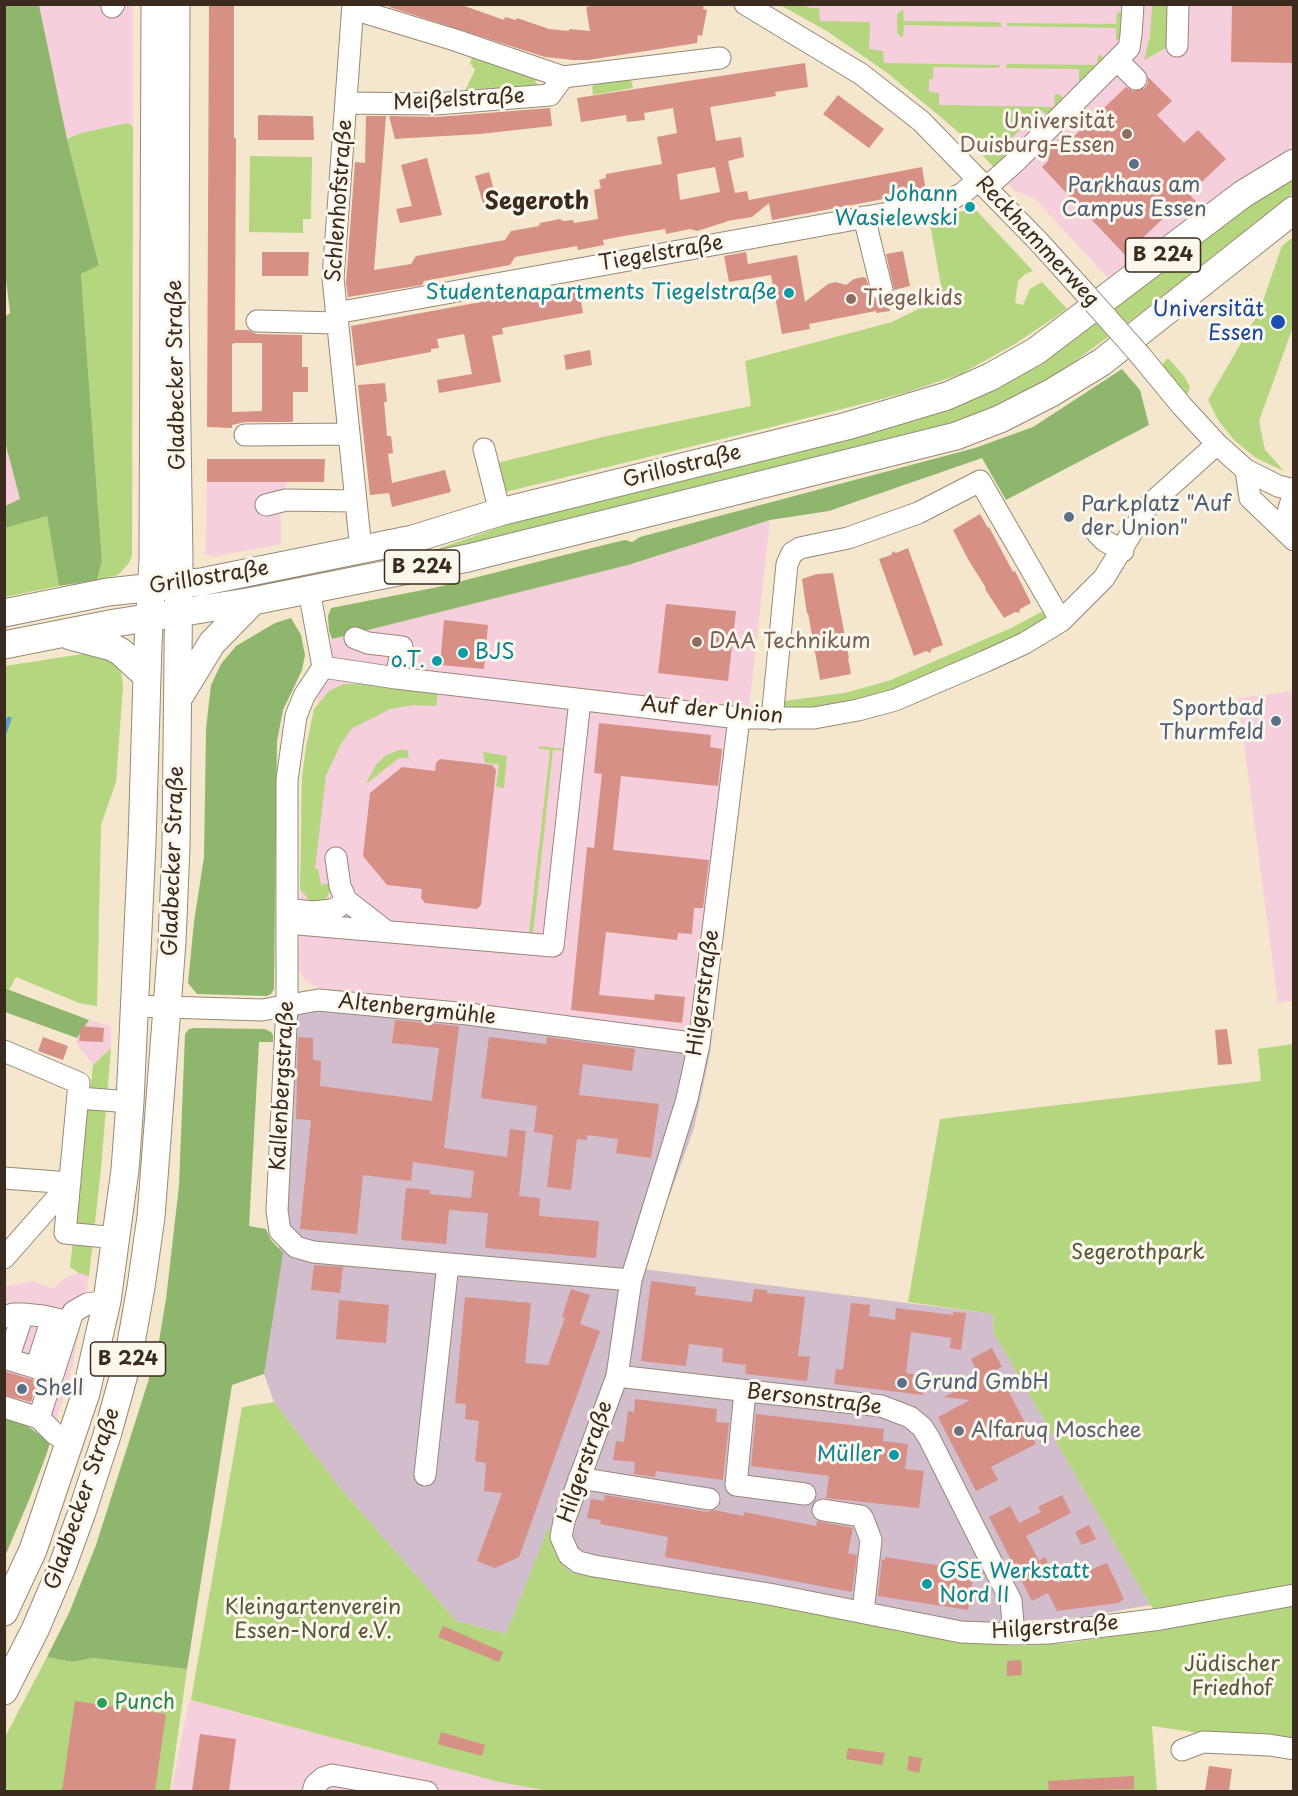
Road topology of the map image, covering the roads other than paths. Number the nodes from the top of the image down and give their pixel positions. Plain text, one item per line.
1 (155, 4) edge
2 (176, 4) edge
3 (746, 4) edge
4 (1133, 4) edge
5 (1178, 4) edge
6 (353, 7) edge
7 (1177, 46) dead end
8 (720, 58) dead end
9 (1114, 63) junction
10 (563, 77) junction
11 (1133, 82) dead end
12 (346, 103) junction
13 (1293, 163) edge
14 (982, 184) junction
15 (1293, 210) edge
16 (864, 216) junction
17 (882, 290) dead end
18 (337, 318) junction
19 (257, 321) dead end
20 (347, 434) junction
21 (245, 435) dead end
22 (1217, 444) junction
23 (484, 449) dead end
24 (1246, 470) junction
25 (1293, 491) edge
26 (354, 501) junction
27 (266, 505) dead end
28 (500, 512) junction
29 (1096, 533) dead end
30 (1288, 534) edge
31 (361, 550) junction
32 (1123, 551) junction
33 (179, 584) junction
34 (151, 588) junction
35 (309, 591) junction
36 (253, 601) junction
37 (4, 613) edge
38 (178, 614) junction
39 (149, 617) junction
40 (1061, 621) junction
41 (60, 635) junction
42 (355, 638) dead end
43 (4, 645) edge
44 (323, 667) junction
45 (147, 676) junction
46 (396, 678) junction
47 (179, 696) junction
48 (580, 700) junction
49 (739, 718) junction
50 (772, 719) junction
51 (336, 858) dead end
52 (346, 900) junction
53 (287, 916) junction
54 (386, 931) junction
55 (134, 1006) junction
56 (287, 1006) junction
57 (166, 1007) junction
58 (699, 1044) junction
59 (4, 1051) edge
60 (79, 1098) junction
61 (130, 1102) junction
62 (4, 1178) edge
63 (70, 1183) junction
64 (117, 1238) junction
65 (4, 1258) edge
66 (448, 1264) junction
67 (631, 1280) junction
68 (107, 1301) junction
69 (14, 1316) edge
70 (61, 1320) junction
71 (6, 1358) edge
72 (45, 1371) junction
73 (617, 1376) junction
74 (745, 1391) junction
75 (4, 1407) edge
76 (39, 1418) junction
77 (70, 1444) junction
78 (425, 1475) dead end
79 (579, 1478) junction
80 (806, 1494) dead end
81 (710, 1499) dead end
82 (823, 1510) dead end
83 (1293, 1595) edge
84 (4, 1612) edge
85 (863, 1612) junction
86 (1014, 1635) junction
87 (4, 1691) edge
88 (1293, 1749) edge
89 (1182, 1750) dead end
90 (313, 1791) edge
91 (427, 1791) edge

1 - 34 main road, Gladbecker Straße
2 - 33 main road, Gladbecker Straße
3 - 14 street, Reckhammerweg
4 - 9 street, Tiegelstraße
5 - 7 street
6 - 10 street, Meißelstraße
6 - 12 street, Schlenhofstraße
8 - 10 street, Meißelstraße
9 - 11 street
9 - 14 street, Tiegelstraße
10 - 12 street, Meißelstraße
12 - 18 street, Schlenhofstraße
13 - 28 main road, Grillostraße / B 224
14 - 16 street, Tiegelstraße
14 - 22 street, Reckhammerweg, bridge
15 - 35 main road, Grillostraße / B 224
16 - 17 street
16 - 18 street, Tiegelstraße
18 - 19 street, Tiegelstraße
18 - 20 street, Schlenhofstraße
20 - 21 street
20 - 26 street, Schlenhofstraße
22 - 24 street, Reckhammerweg
22 - 32 street, Auf der Union
23 - 28 street
24 - 25 street, Reckhammerweg
24 - 30 street
25 - 30 street
26 - 27 street
26 - 31 street, Schlenhofstraße
28 - 31 main road, Grillostraße / B 224
29 - 32 street
31 - 33 main road, Grillostraße / B 224
32 - 40 street, Auf der Union
33 - 34 main road, Grillostraße / B 224
33 - 38 main road, Gladbecker Straße / B 224
34 - 37 main road, Grillostraße
34 - 39 main road, Gladbecker Straße / B 224
35 - 36 main road, Grillostraße / B 224
35 - 44 street
36 - 38 main road, Grillostraße / B 224
36 - 47 main road
38 - 39 main road, Grillostraße / B 224
38 - 47 main road, Gladbecker Straße / B 224
39 - 41 main road, Grillostraße
39 - 45 main road, Gladbecker Straße / B 224
40 - 50 street, Auf der Union
40 - 50 street
41 - 43 main road, Grillostraße
41 - 45 main road
42 - 46 street
44 - 46 street, Auf der Union
44 - 53 street, Kallenbergstraße
45 - 55 main road, Gladbecker Straße / B 224
46 - 48 street, Auf der Union
47 - 57 main road, Gladbecker Straße / B 224
48 - 49 street, Auf der Union
48 - 54 street
49 - 50 street, Auf der Union
49 - 58 street, Hilgerstraße
51 - 52 street
52 - 53 street
52 - 54 street
53 - 54 street
53 - 56 street, Kallenbergstraße
55 - 57 street, Altenbergmühle
55 - 61 main road, Gladbecker Straße / B 224
56 - 57 street, Altenbergmühle
56 - 58 street, Altenbergmühle
56 - 66 street, Kallenbergstraße
57 - 87 main road, Gladbecker Straße / B 224
58 - 67 street, Hilgerstraße
59 - 60 street
60 - 61 street
60 - 63 street
61 - 64 main road, Gladbecker Straße / B 224
62 - 63 street
63 - 64 street
63 - 65 street
64 - 68 main road, Gladbecker Straße / B 224
66 - 67 street, Kallenbergstraße
66 - 78 street
67 - 73 street, Hilgerstraße
68 - 70 street
68 - 77 main road, Gladbecker Straße / B 224
69 - 70 street
69 - 71 street
70 - 72 street
71 - 72 street
72 - 76 street
73 - 74 street, Bersonstraße
73 - 79 street, Hilgerstraße
74 - 80 street
74 - 86 street, Bersonstraße
75 - 76 street
76 - 77 street
77 - 84 main road, Gladbecker Straße / B 224
79 - 81 street
79 - 85 street, Hilgerstraße
82 - 85 street
83 - 86 street, Hilgerstraße
85 - 86 street, Hilgerstraße
88 - 89 street
90 - 91 street

